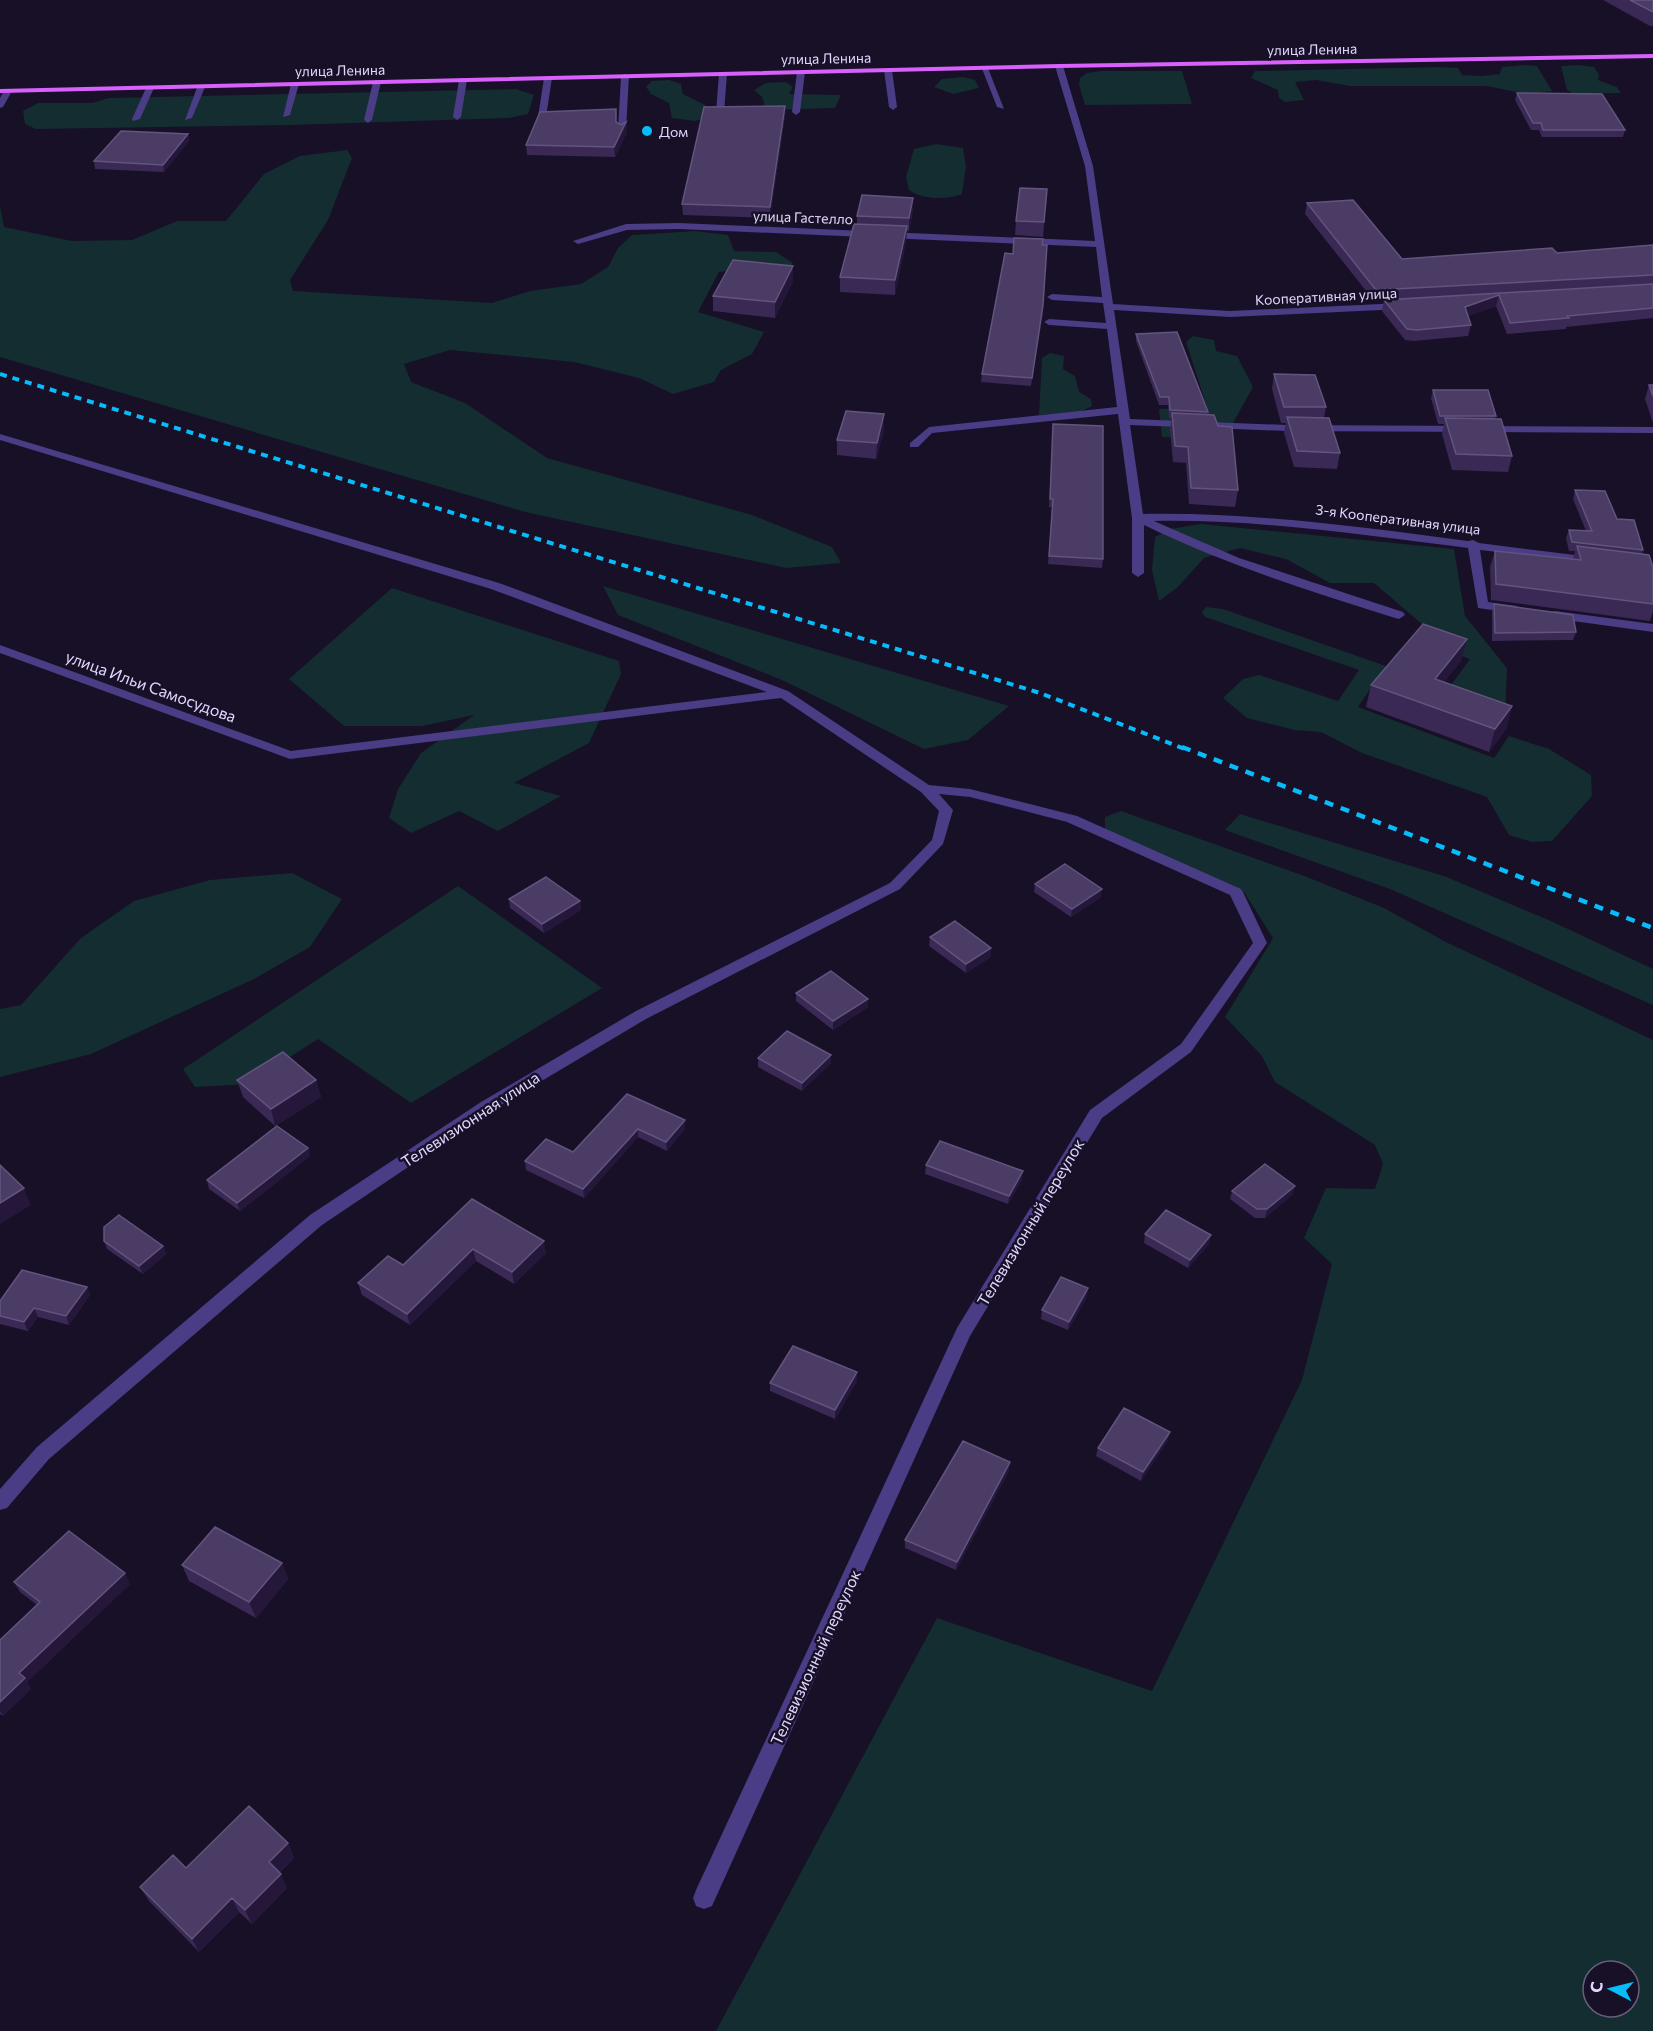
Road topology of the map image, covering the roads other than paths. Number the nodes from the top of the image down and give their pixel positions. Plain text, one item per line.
1 (1653, 56) edge
2 (1059, 66) junction
3 (984, 68) junction
4 (888, 70) junction
5 (801, 72) junction
6 (723, 74) junction
7 (625, 76) junction
8 (548, 78) junction
9 (463, 80) junction
10 (377, 82) junction
11 (295, 84) junction
12 (201, 87) junction
13 (150, 88) junction
14 (4, 91) edge
15 (0, 105) edge
16 (893, 107) dead end
17 (1001, 107) dead end
18 (720, 112) edge
19 (796, 112) dead end
20 (286, 115) dead end
21 (188, 117) dead end
22 (457, 117) dead end
23 (542, 117) edge
24 (136, 119) dead end
25 (368, 120) dead end
26 (622, 130) edge
27 (578, 241) dead end
28 (1100, 244) junction
29 (1052, 297) dead end
30 (1108, 304) junction
31 (1418, 305) edge
32 (1049, 322) dead end
33 (1112, 326) junction
34 (1124, 416) junction
35 (1653, 430) edge
36 (0, 437) edge
37 (914, 445) dead end
38 (1138, 518) junction
39 (1473, 543) junction
40 (1606, 562) edge
41 (1138, 573) dead end
42 (1399, 615) dead end
43 (1653, 628) edge
44 (0, 649) edge
45 (784, 694) junction
46 (926, 789) junction
47 (0, 1502) edge
48 (704, 1898) dead end

1 - 2 main road, улица Ленина
2 - 3 main road, улица Ленина
2 - 28 street
3 - 4 main road, улица Ленина
3 - 17 street
4 - 5 main road, улица Ленина
4 - 16 street
5 - 6 main road, улица Ленина
5 - 19 street
6 - 7 main road, улица Ленина
6 - 18 street
7 - 8 main road, улица Ленина
7 - 26 street
8 - 9 main road, улица Ленина
8 - 23 street
9 - 10 main road, улица Ленина
9 - 22 street
10 - 11 main road, улица Ленина
10 - 25 street
11 - 12 main road, улица Ленина
11 - 20 street
12 - 13 main road, улица Ленина
12 - 21 street
13 - 14 main road, улица Ленина
13 - 24 street
14 - 15 street
27 - 28 street, улица Гастелло
28 - 30 street
29 - 30 street, Кооперативная улица
30 - 31 street, Кооперативная улица
30 - 33 street
32 - 33 street
33 - 34 street
34 - 35 street
34 - 37 street
34 - 38 street
36 - 45 street
38 - 39 street, 3-я Кооперативная улица
38 - 41 street
38 - 42 street
39 - 40 street, 3-я Кооперативная улица
39 - 43 street
44 - 45 street, улица Ильи Самосудова
45 - 46 street
46 - 47 street, Телевизионная улица
46 - 48 street, Телевизионный переулок

